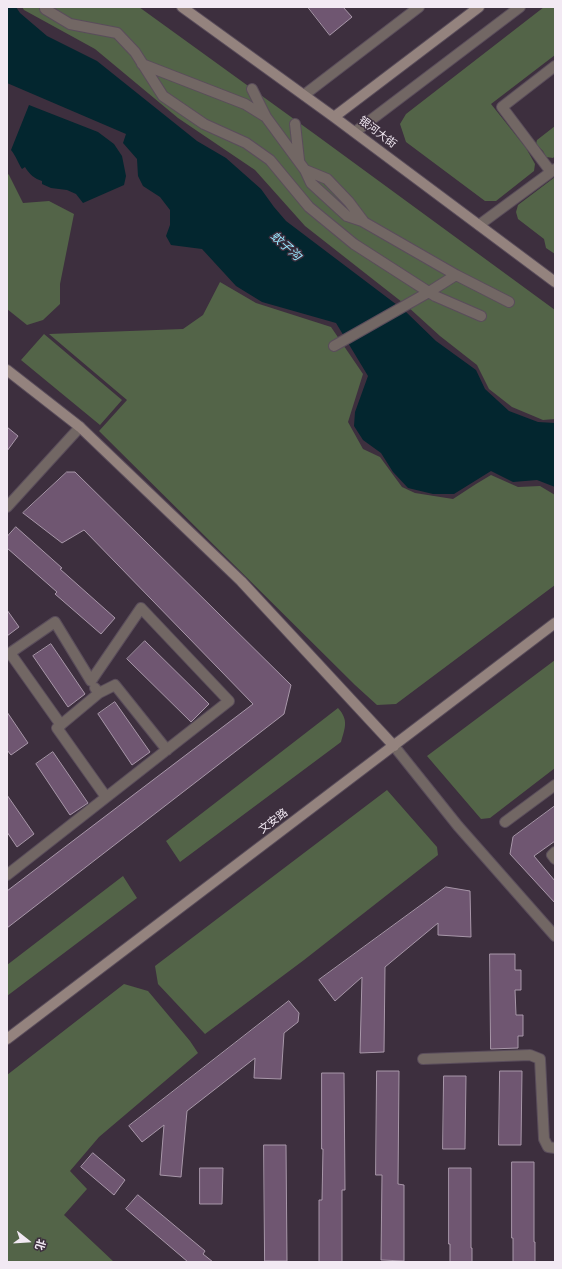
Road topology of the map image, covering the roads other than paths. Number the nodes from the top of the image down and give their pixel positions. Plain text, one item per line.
1 (45, 7) edge
2 (182, 7) edge
3 (419, 7) edge
4 (479, 7) edge
5 (520, 7) edge
6 (142, 64) junction
7 (555, 66) edge
8 (252, 89) dead end
9 (304, 95) junction
10 (266, 117) junction
11 (334, 117) junction
12 (295, 124) dead end
13 (355, 132) junction
14 (299, 161) junction
15 (553, 171) edge
16 (480, 225) junction
17 (456, 275) junction
18 (555, 282) edge
19 (429, 292) junction
20 (509, 302) dead end
21 (481, 316) dead end
22 (334, 346) dead end
23 (7, 370) edge
24 (80, 427) junction
25 (7, 507) edge
26 (555, 623) edge
27 (8, 654) edge
28 (91, 681) junction
29 (98, 693) junction
30 (61, 724) junction
31 (394, 746) junction
32 (167, 750) junction
33 (555, 784) edge
34 (106, 797) junction
35 (505, 822) dead end
36 (555, 852) edge
37 (555, 858) edge
38 (7, 875) edge
39 (555, 936) edge
40 (7, 1039) edge
41 (423, 1059) dead end
42 (555, 1148) edge

1 - 6 street
2 - 9 main road, 银河大街
3 - 9 street
4 - 11 main road
5 - 13 street
6 - 10 street
6 - 19 street
7 - 15 street
8 - 10 street
9 - 11 main road, 银河大街
10 - 14 street
11 - 13 main road, 银河大街
12 - 14 street
13 - 16 main road, 银河大街
14 - 17 street
15 - 16 street
16 - 18 main road, 银河大街
17 - 19 street
17 - 20 street
19 - 21 street
19 - 22 street
23 - 24 main road
24 - 25 street
24 - 31 main road
26 - 31 main road, 文安路
27 - 28 street
27 - 30 street
28 - 29 street
28 - 32 street
29 - 30 street
29 - 32 street
30 - 34 street
31 - 39 street
31 - 40 main road, 文安路
32 - 34 street
33 - 35 street
34 - 38 street
36 - 37 street
41 - 42 street

